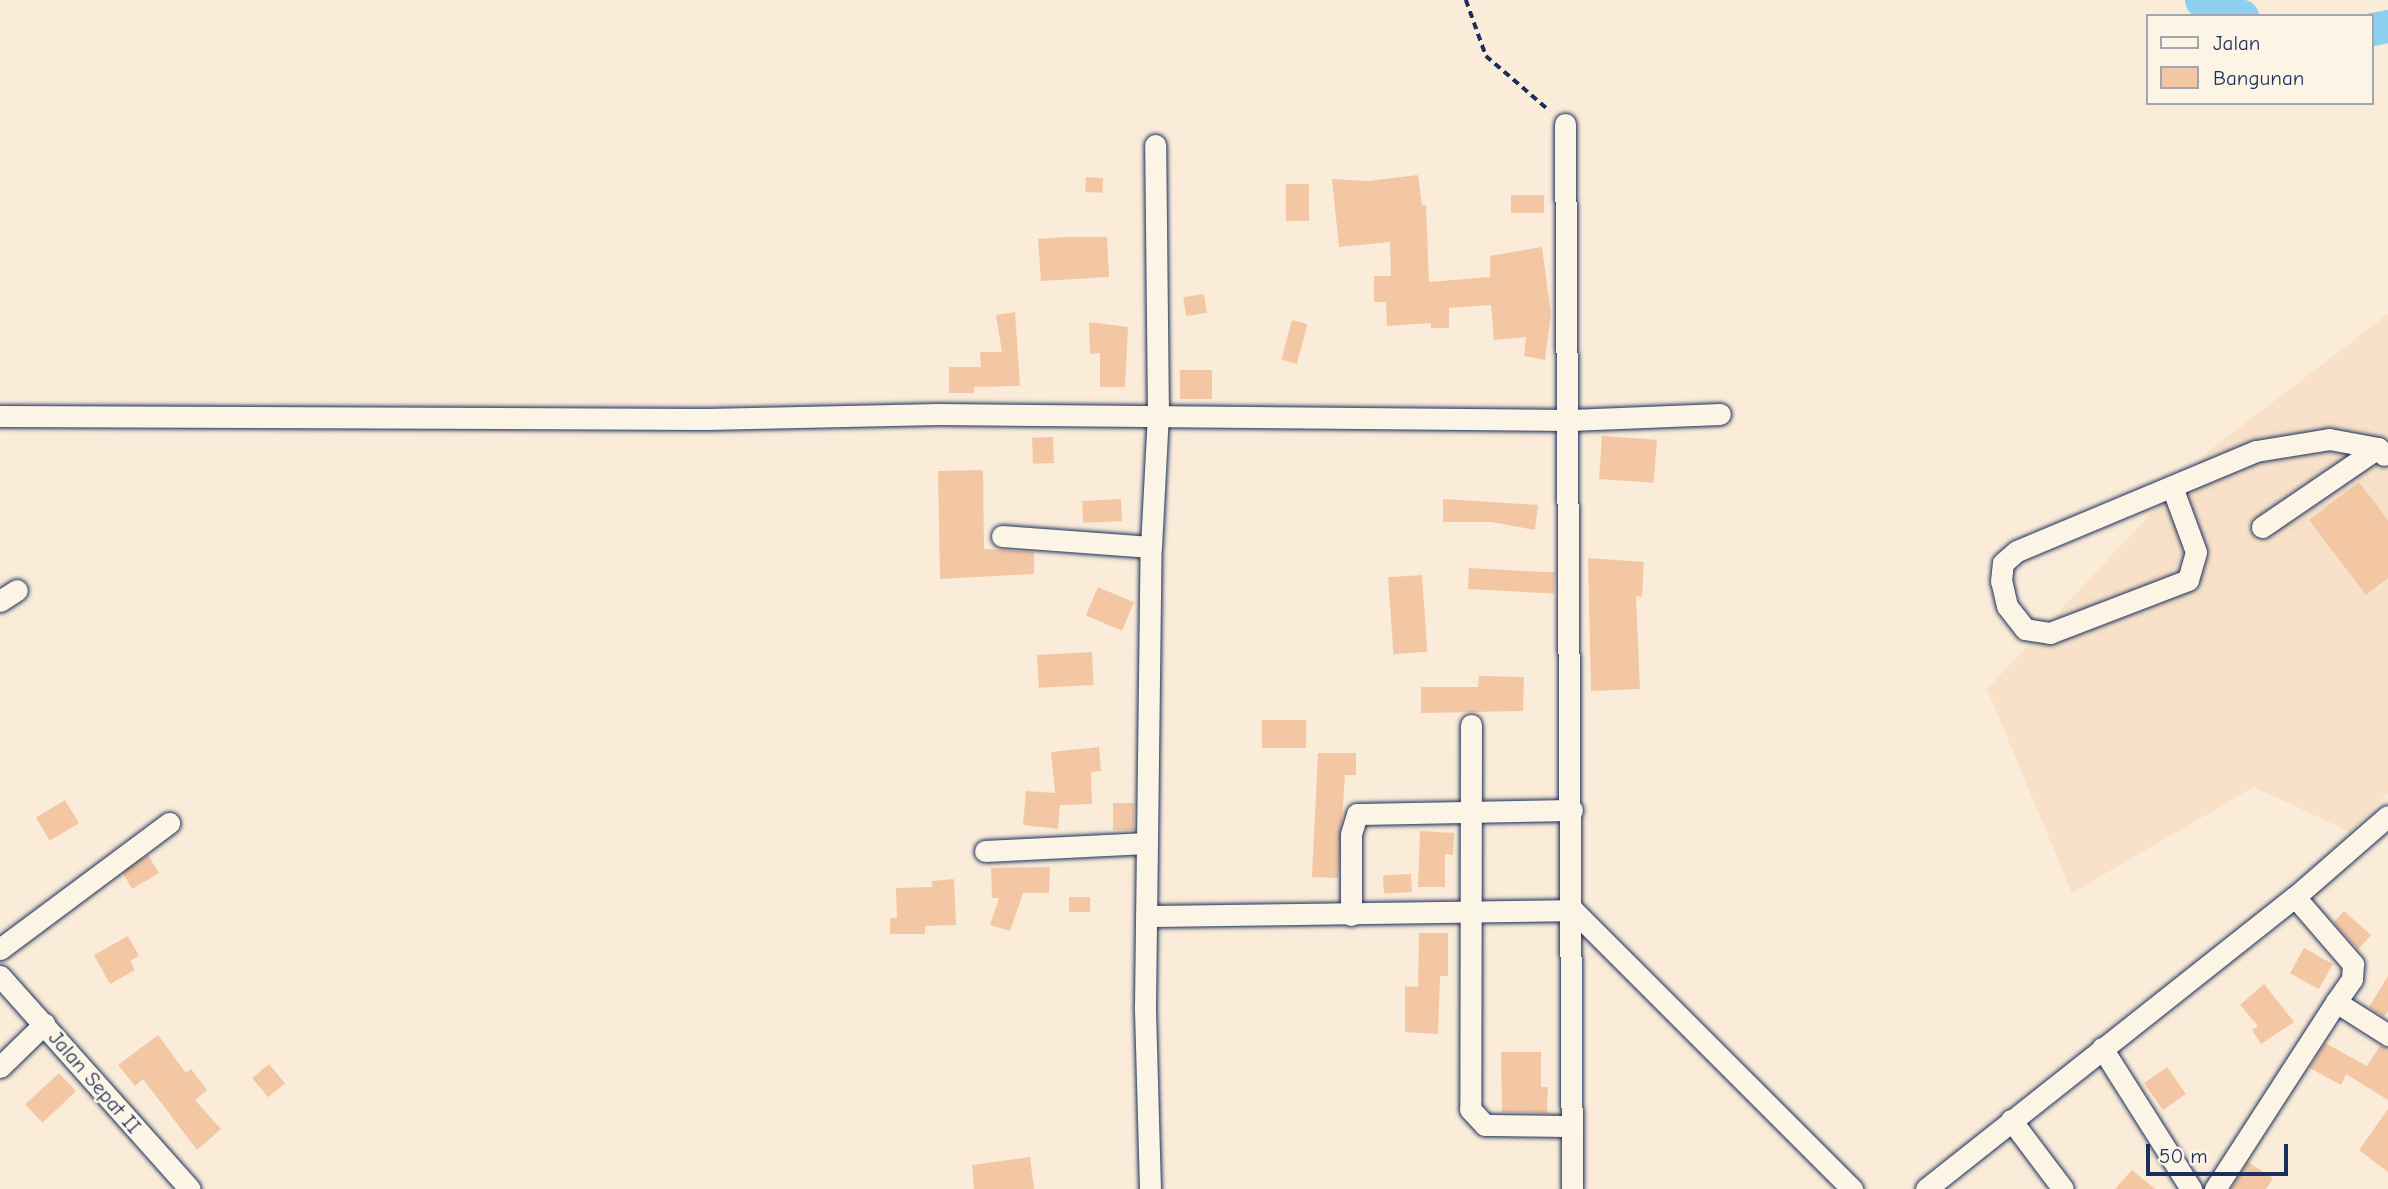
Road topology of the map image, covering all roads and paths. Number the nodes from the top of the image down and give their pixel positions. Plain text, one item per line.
1 (1466, 0) edge
2 (1565, 124) joint
3 (1155, 145) dead end
4 (1720, 414) dead end
5 (1158, 415) junction
6 (0, 416) edge
7 (1570, 420) junction
8 (2383, 454) edge
9 (2172, 487) junction
10 (2262, 527) dead end
11 (1002, 536) dead end
12 (1151, 547) junction
13 (1471, 724) dead end
14 (1469, 810) junction
15 (1572, 810) junction
16 (2388, 816) edge
17 (169, 823) dead end
18 (1147, 843) junction
19 (985, 851) dead end
20 (2295, 897) junction
21 (1470, 910) junction
22 (1573, 910) junction
23 (1351, 915) junction
24 (1146, 916) junction
25 (0, 949) edge
26 (0, 976) edge
27 (2336, 1002) junction
28 (44, 1024) junction
29 (2388, 1035) edge
30 (2102, 1048) junction
31 (0, 1067) edge
32 (2011, 1120) junction
33 (1572, 1126) junction
34 (190, 1189) edge
35 (1150, 1189) edge
36 (1572, 1189) edge
37 (1852, 1189) edge
38 (1926, 1189) edge
39 (2063, 1189) edge
40 (2191, 1189) edge
41 (2215, 1189) edge

1 - 2 path
2 - 7 street
3 - 5 street
4 - 7 street
5 - 6 street
5 - 7 street
5 - 12 street
7 - 15 street
8 - 9 street
8 - 10 street
9 - 9 street
11 - 12 street
12 - 18 street
13 - 14 street
14 - 15 street
14 - 21 street
14 - 23 street
15 - 22 street
16 - 20 street
17 - 25 street
18 - 19 street
18 - 24 street
20 - 27 street
20 - 30 street
21 - 22 street
21 - 23 street
21 - 33 street
22 - 33 street
22 - 37 street
23 - 24 street
24 - 35 street
26 - 28 street, Jalan Sepat II
27 - 29 street
27 - 41 street
28 - 31 street
28 - 34 street, Jalan Sepat II
30 - 32 street
30 - 40 street
32 - 38 street
32 - 39 street
33 - 36 street

